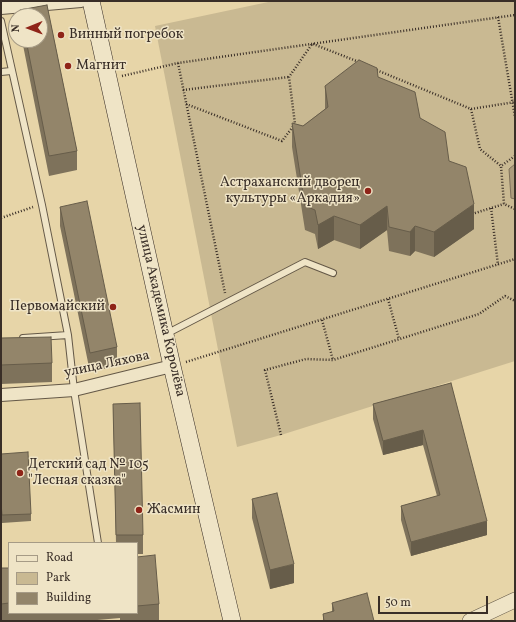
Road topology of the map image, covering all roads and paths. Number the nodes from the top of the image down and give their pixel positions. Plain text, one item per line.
1 (81, 1) edge
2 (91, 1) edge
3 (1, 8) edge
4 (515, 15) edge
5 (498, 17) junction
6 (1, 21) edge
7 (313, 44) junction
8 (178, 63) junction
9 (363, 64) edge
10 (370, 67) edge
11 (11, 71) junction
12 (1, 72) edge
13 (288, 77) junction
14 (108, 79) junction
15 (183, 90) junction
16 (514, 102) edge
17 (186, 104) junction
18 (472, 109) junction
19 (515, 117) edge
20 (515, 156) edge
21 (501, 166) junction
22 (504, 204) junction
23 (42, 205) junction
24 (491, 208) junction
25 (515, 209) edge
26 (471, 214) edge
27 (1, 218) edge
28 (515, 259) edge
29 (498, 265) junction
30 (333, 273) dead end
31 (388, 299) junction
32 (515, 301) edge
33 (227, 302) junction
34 (322, 320) junction
35 (165, 334) junction
36 (68, 335) junction
37 (16, 338) edge
38 (399, 339) junction
39 (333, 360) junction
40 (172, 366) junction
41 (74, 390) junction
42 (1, 394) edge
43 (281, 435) dead end
44 (98, 542) edge
45 (515, 600) edge
46 (232, 621) edge
47 (470, 621) edge

1 - 3 street
2 - 14 main road, улица Академика Королёва
4 - 5 path
5 - 7 path
5 - 16 path
6 - 11 lane
7 - 8 path
7 - 9 path
7 - 13 path
8 - 14 path
8 - 15 path
10 - 18 path
11 - 12 lane
11 - 23 lane
13 - 15 path
13 - 17 path
14 - 35 main road, улица Академика Королёва
15 - 17 path
16 - 18 path
16 - 19 path
17 - 33 path
18 - 21 path
20 - 21 path
21 - 22 path
22 - 24 path
22 - 25 path
23 - 27 path
23 - 36 lane
24 - 26 path
24 - 29 path
28 - 29 path
29 - 31 path
30 - 33 lane
31 - 34 path
31 - 38 path
32 - 38 path
33 - 35 lane
34 - 39 path
34 - 40 path
35 - 40 main road, улица Академика Королёва
36 - 37 lane
36 - 41 lane
38 - 39 path
39 - 43 path
40 - 41 street, улица Ляхова
40 - 46 main road, улица Академика Королёва
41 - 42 street, улица Ляхова
41 - 44 lane
45 - 47 street

